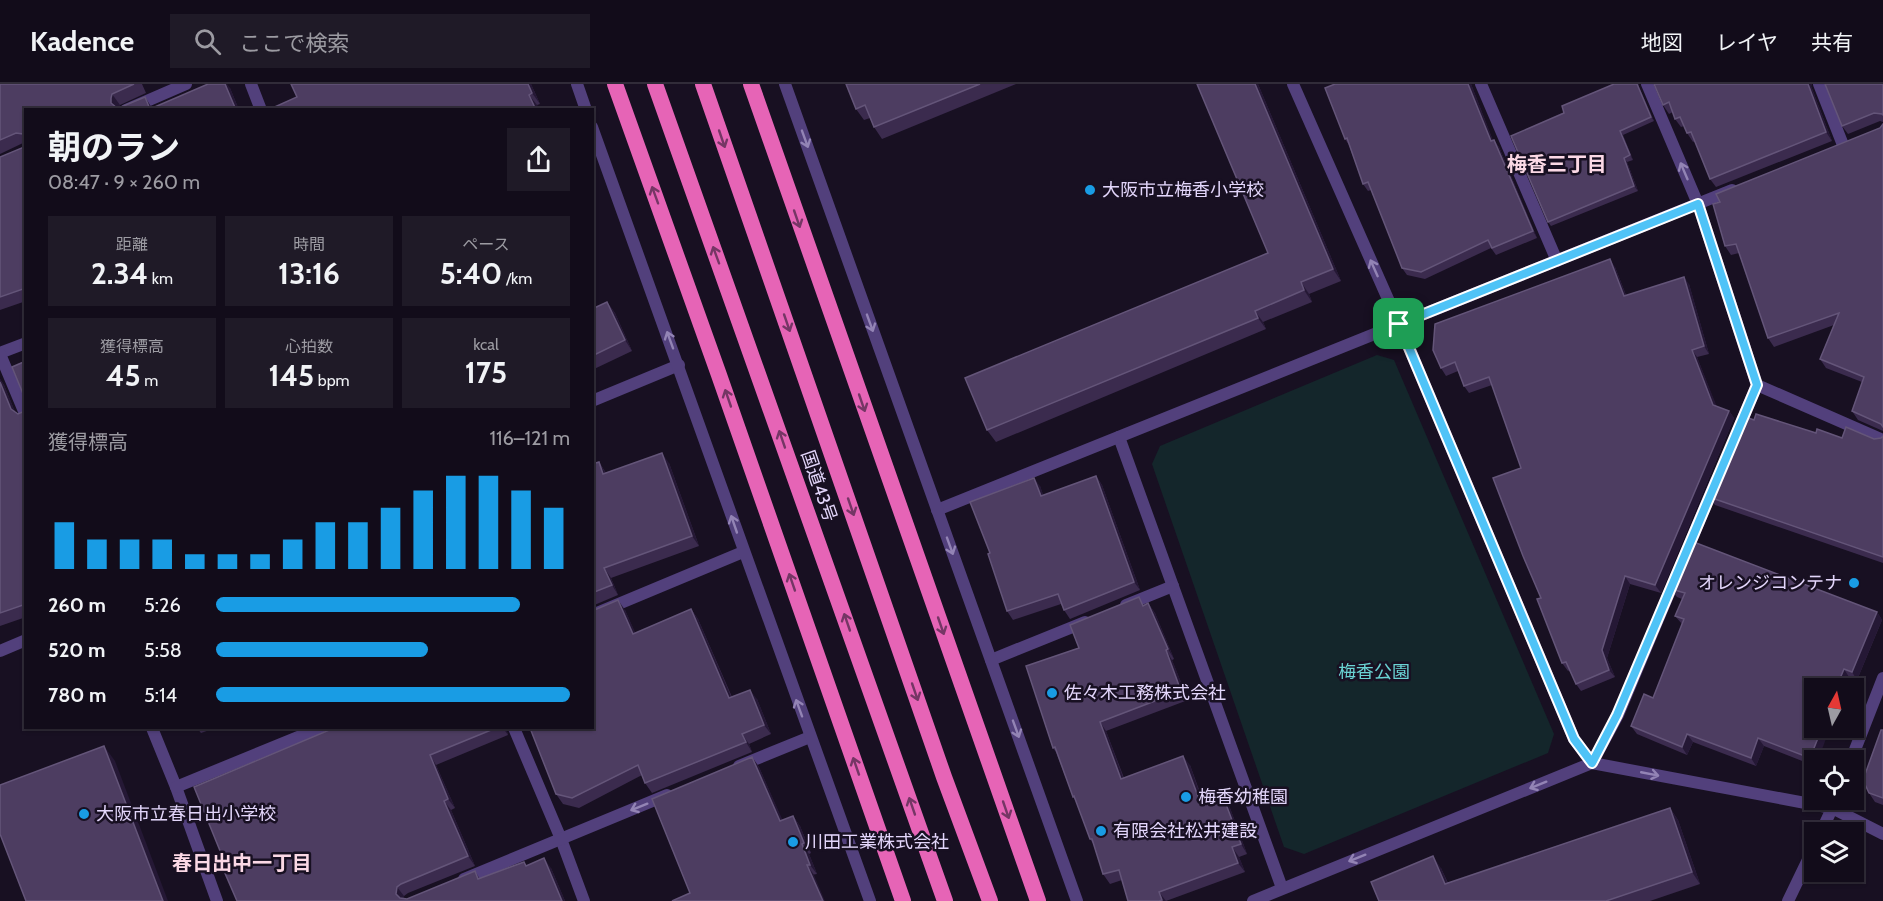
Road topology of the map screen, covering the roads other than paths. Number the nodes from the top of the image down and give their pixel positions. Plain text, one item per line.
1 (186, 84) edge
2 (251, 84) edge
3 (577, 84) edge
4 (615, 84) edge
5 (655, 84) edge
6 (703, 84) edge
7 (751, 84) edge
8 (785, 84) edge
9 (1293, 84) edge
10 (1480, 84) edge
11 (1647, 84) edge
12 (1819, 84) edge
13 (131, 108) edge
14 (260, 108) edge
15 (581, 108) edge
16 (594, 132) edge
17 (1843, 145) edge
18 (1749, 183) edge
19 (1698, 204) junction
20 (1557, 261) junction
21 (1399, 324) junction
22 (24, 344) edge
23 (0, 354) edge
24 (679, 365) junction
25 (1757, 385) junction
26 (594, 400) edge
27 (24, 411) edge
28 (1119, 437) junction
29 (1734, 440) edge
30 (1883, 440) edge
31 (1720, 473) edge
32 (937, 510) junction
33 (743, 552) junction
34 (1173, 586) junction
35 (1120, 608) edge
36 (594, 614) edge
37 (1098, 617) edge
38 (24, 641) edge
39 (0, 651) edge
40 (991, 660) junction
41 (1883, 678) edge
42 (152, 729) edge
43 (319, 729) edge
44 (514, 729) edge
45 (810, 737) junction
46 (1855, 750) edge
47 (1592, 763) junction
48 (732, 769) edge
49 (176, 787) junction
50 (678, 791) edge
51 (1804, 799) edge
52 (1844, 810) edge
53 (1883, 834) edge
54 (561, 839) junction
55 (1804, 868) edge
56 (453, 883) edge
57 (1282, 888) junction
58 (217, 901) edge
59 (584, 901) edge
60 (870, 901) edge
61 (903, 901) edge
62 (945, 901) edge
63 (990, 901) edge
64 (1038, 901) edge
65 (1077, 901) edge
66 (1253, 901) edge
67 (1788, 901) edge

1 - 13 street
2 - 14 street
3 - 15 street
61 -> 4 highway
62 -> 5 highway, 国道43号
6 -> 63 highway, 国道43号
7 -> 64 highway
8 -> 32 street
21 -> 9 street
10 - 20 street
19 -> 11 street
12 - 17 street
24 -> 16 street
18 - 19 street
19 - 20 street
19 - 25 street
20 - 21 street
21 - 28 street
21 - 47 street
22 - 23 street
23 - 27 street
24 - 26 street
33 -> 24 street
25 - 29 street
25 - 30 street
28 - 32 street
28 - 34 street
31 - 47 street
32 -> 40 street
33 - 36 street
45 -> 33 street
34 - 35 street
34 - 57 street
37 - 40 street
38 - 39 street
40 -> 65 street
41 - 46 street
42 - 49 street
43 - 49 street
44 - 54 street
45 - 48 street
45 - 60 street
47 -> 51 street
47 -> 57 street
49 - 58 street
50 -> 54 street
52 - 53 street
54 - 56 street
54 - 59 street
55 - 67 street
57 - 66 street

